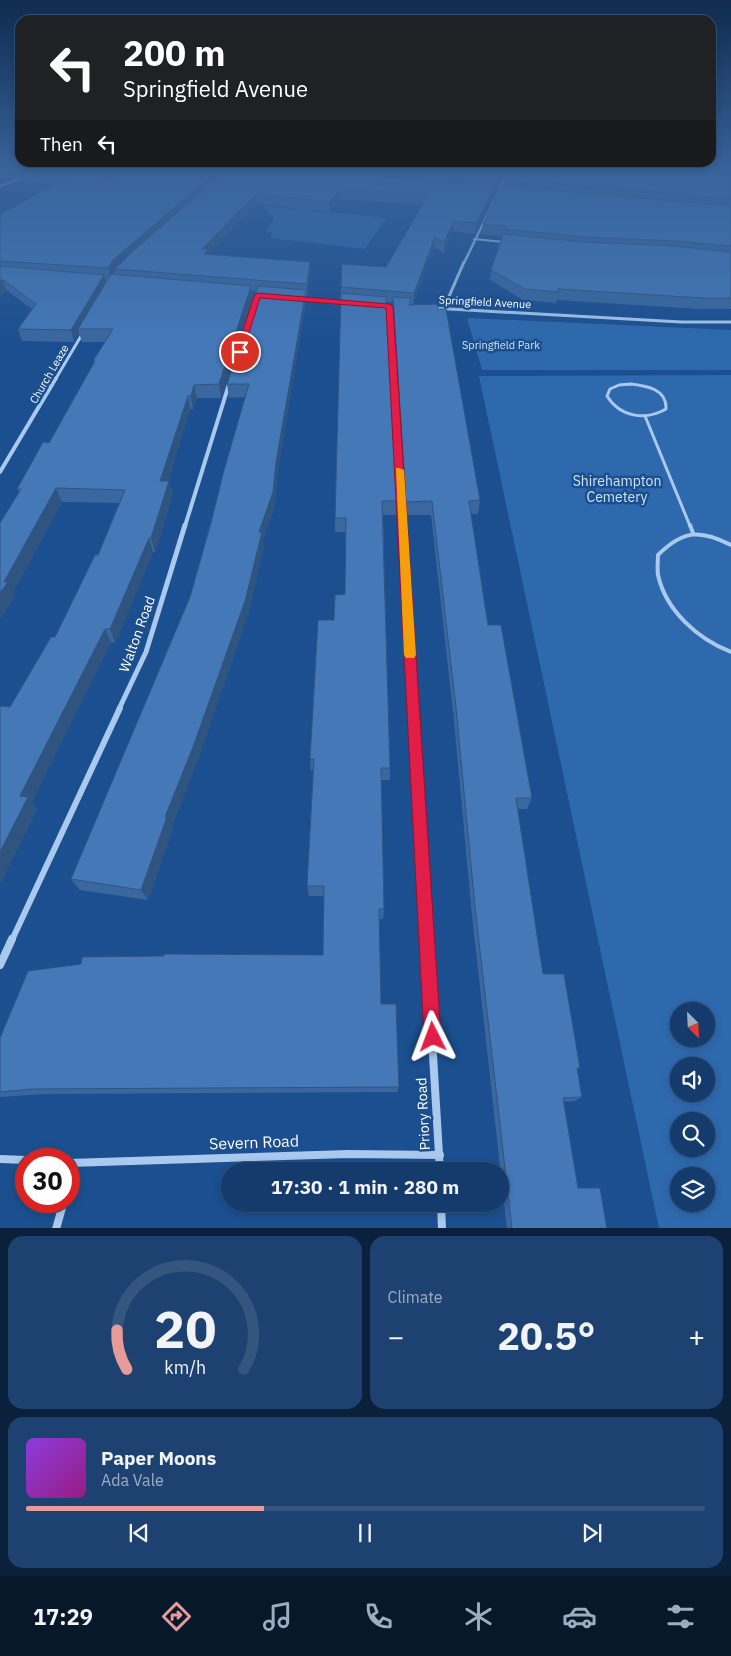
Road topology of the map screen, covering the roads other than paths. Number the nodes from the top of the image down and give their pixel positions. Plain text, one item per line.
1 (479, 227) edge
2 (474, 239) junction
3 (504, 242) edge
4 (295, 298) edge
5 (352, 303) edge
6 (380, 305) edge
7 (389, 306) junction
8 (398, 306) edge
9 (426, 308) edge
10 (444, 308) junction
11 (731, 322) edge
12 (88, 325) edge
13 (231, 380) edge
14 (644, 416) junction
15 (0, 472) edge
16 (693, 533) junction
17 (731, 545) edge
18 (731, 652) edge
19 (0, 965) edge
20 (440, 1155) junction
21 (0, 1159) edge
22 (15, 1160) edge
23 (440, 1162) edge
24 (80, 1164) edge
25 (441, 1212) edge
26 (60, 1213) edge
27 (56, 1228) edge
28 (442, 1228) edge

1 - 2 street
2 - 3 lane
2 - 10 street
4 - 5 street
6 - 7 street
7 - 8 street
7 - 20 street, Priory Road
9 - 10 street, Springfield Avenue
10 - 11 street, Springfield Avenue
12 - 15 street, Church Leaze
13 - 19 street, Walton Road
14 - 14 lane
14 - 16 lane
16 - 17 lane
16 - 18 lane
20 - 23 street, Priory Road
20 - 24 street, Severn Road
21 - 22 street
25 - 28 street
26 - 27 street

